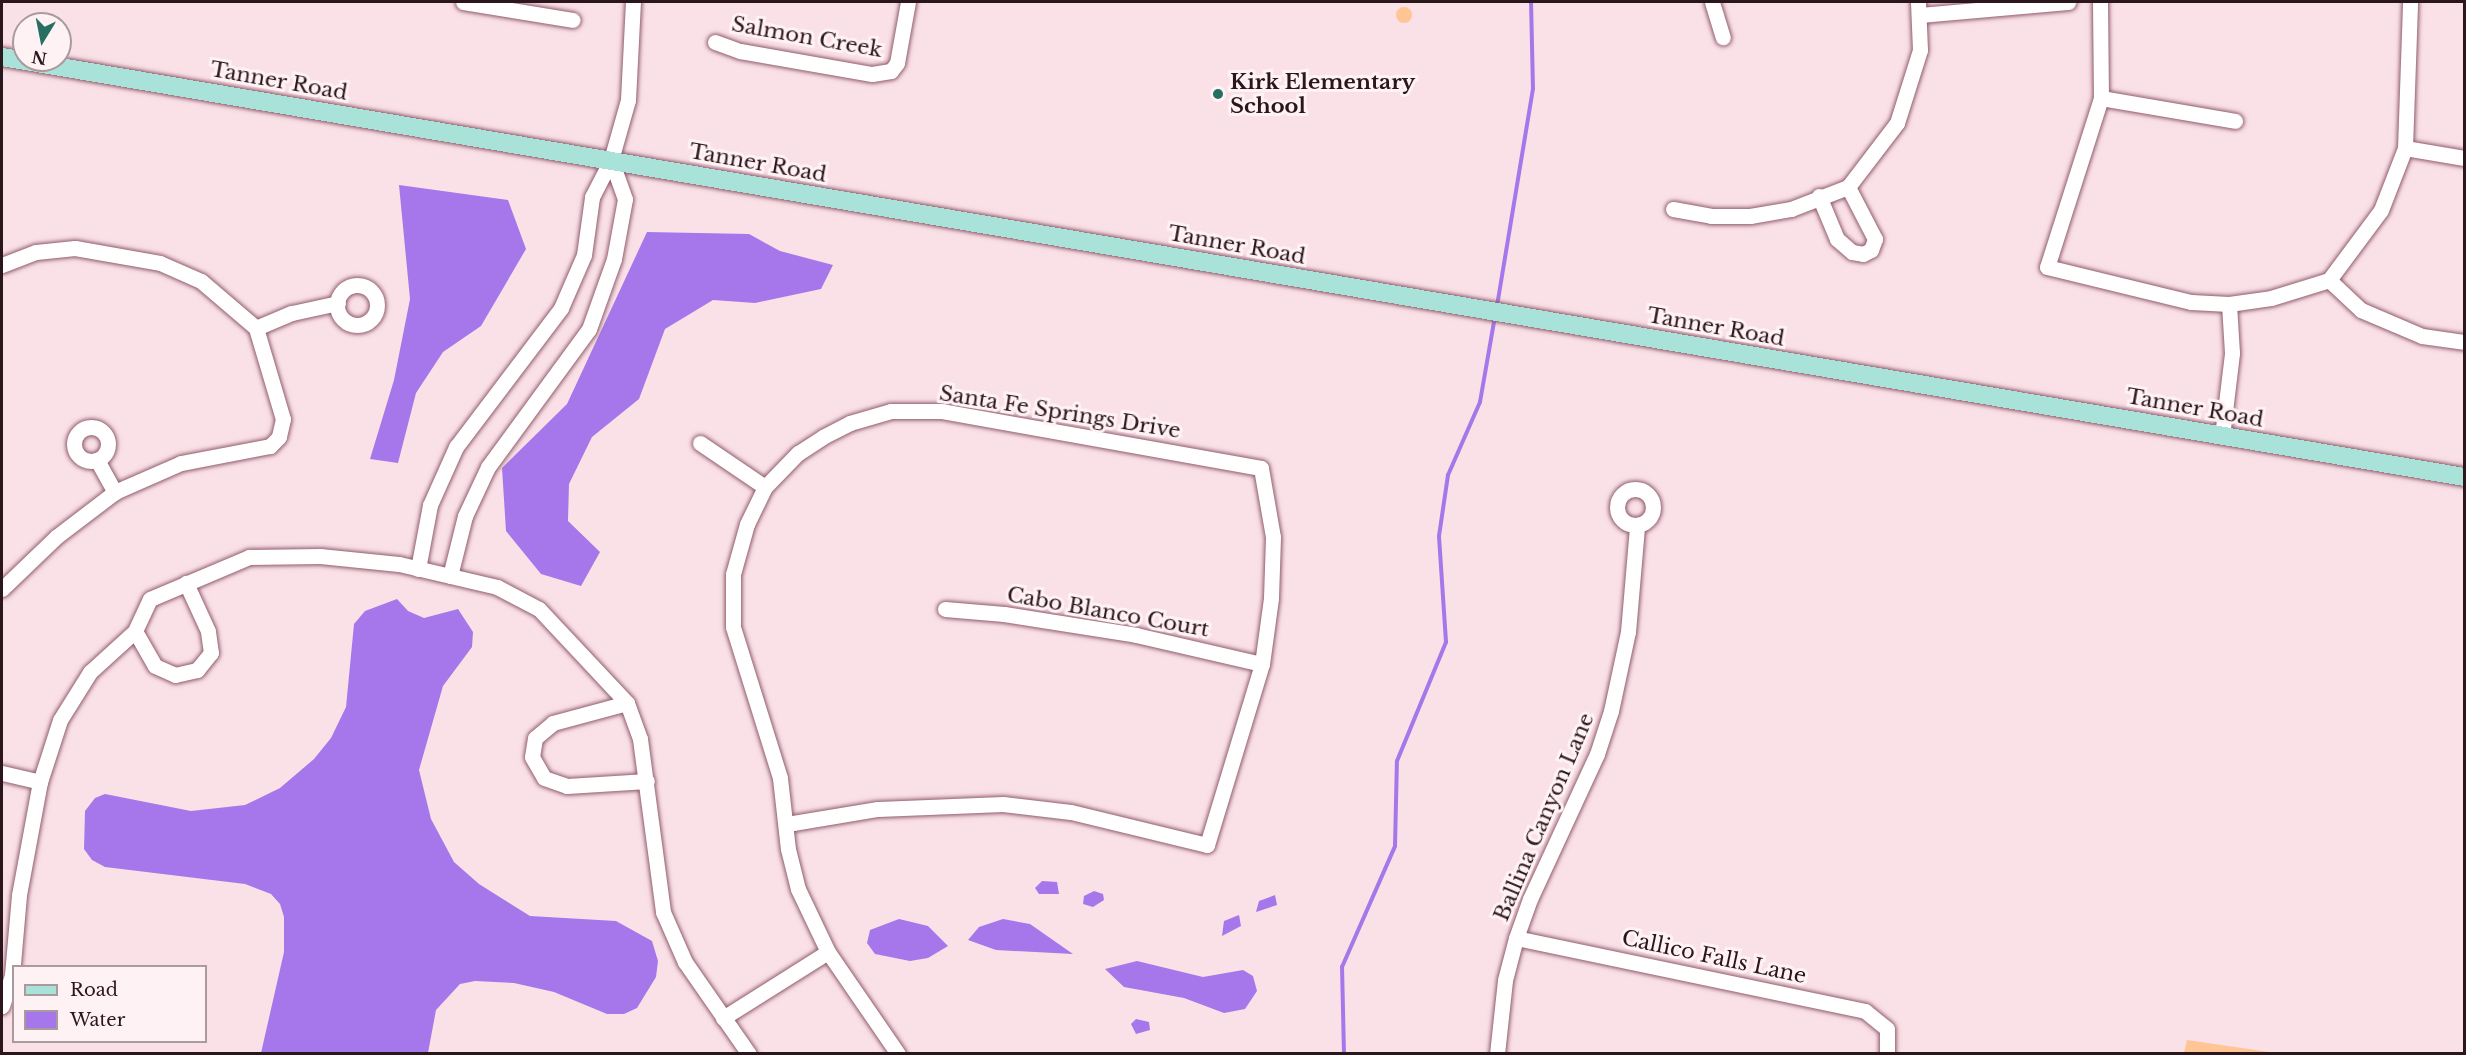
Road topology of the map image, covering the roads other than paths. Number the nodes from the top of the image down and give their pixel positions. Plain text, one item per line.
1 (471, 2) edge
2 (633, 2) edge
3 (908, 2) edge
4 (1712, 2) edge
5 (2068, 2) edge
6 (2100, 2) edge
7 (2410, 2) edge
8 (1918, 8) edge
9 (573, 20) dead end
10 (1723, 37) dead end
11 (715, 42) dead end
12 (2, 57) edge
13 (2101, 98) junction
14 (2235, 121) dead end
15 (2405, 148) junction
16 (2464, 158) edge
17 (611, 160) junction
18 (1848, 187) junction
19 (1819, 196) junction
20 (1673, 209) dead end
21 (2, 265) edge
22 (2329, 280) junction
23 (338, 303) dead end
24 (2229, 304) junction
25 (256, 328) junction
26 (2464, 342) edge
27 (2222, 435) junction
28 (700, 443) dead end
29 (98, 460) dead end
30 (2464, 477) edge
31 (765, 487) junction
32 (115, 492) junction
33 (1637, 526) dead end
34 (418, 569) junction
35 (450, 576) junction
36 (186, 583) junction
37 (2, 589) edge
38 (945, 609) dead end
39 (135, 631) junction
40 (1262, 663) junction
41 (627, 703) junction
42 (2, 773) edge
43 (40, 782) junction
44 (647, 782) junction
45 (788, 824) junction
46 (1516, 938) junction
47 (828, 952) junction
48 (14, 965) edge
49 (12, 978) edge
50 (2, 1006) edge
51 (723, 1018) junction
52 (749, 1053) edge
53 (898, 1053) edge
54 (1497, 1053) edge
55 (1887, 1053) edge

1 - 9 street
2 - 17 street
3 - 11 street, Salmon Creek
4 - 10 street
5 - 8 street
6 - 13 street
7 - 15 street
8 - 18 street
12 - 17 main road, Tanner Road
13 - 14 street
13 - 24 street
15 - 16 street
15 - 22 street
17 - 27 main road, Tanner Road
17 - 34 street
17 - 35 street
18 - 19 street
18 - 19 street
19 - 20 street
21 - 25 street
22 - 24 street
22 - 26 street
23 - 25 street
24 - 27 street
25 - 32 street
27 - 30 main road, Tanner Road
28 - 31 street
29 - 32 street
31 - 40 street, Santa Fe Springs Drive
31 - 45 street, Santa Fe Springs Drive
32 - 37 street
33 - 46 street, Ballina Canyon Lane
34 - 35 street
34 - 36 street
35 - 41 street
36 - 39 street
36 - 39 street
38 - 40 street, Cabo Blanco Court
39 - 43 street
40 - 45 street
41 - 44 street
41 - 44 street
42 - 43 street
43 - 48 street
44 - 51 street
45 - 47 street, Santa Fe Springs Drive
46 - 54 street, Ballina Canyon Lane
46 - 55 street, Callico Falls Lane
47 - 51 street
47 - 53 street, Santa Fe Springs Drive
49 - 50 street
51 - 52 street

